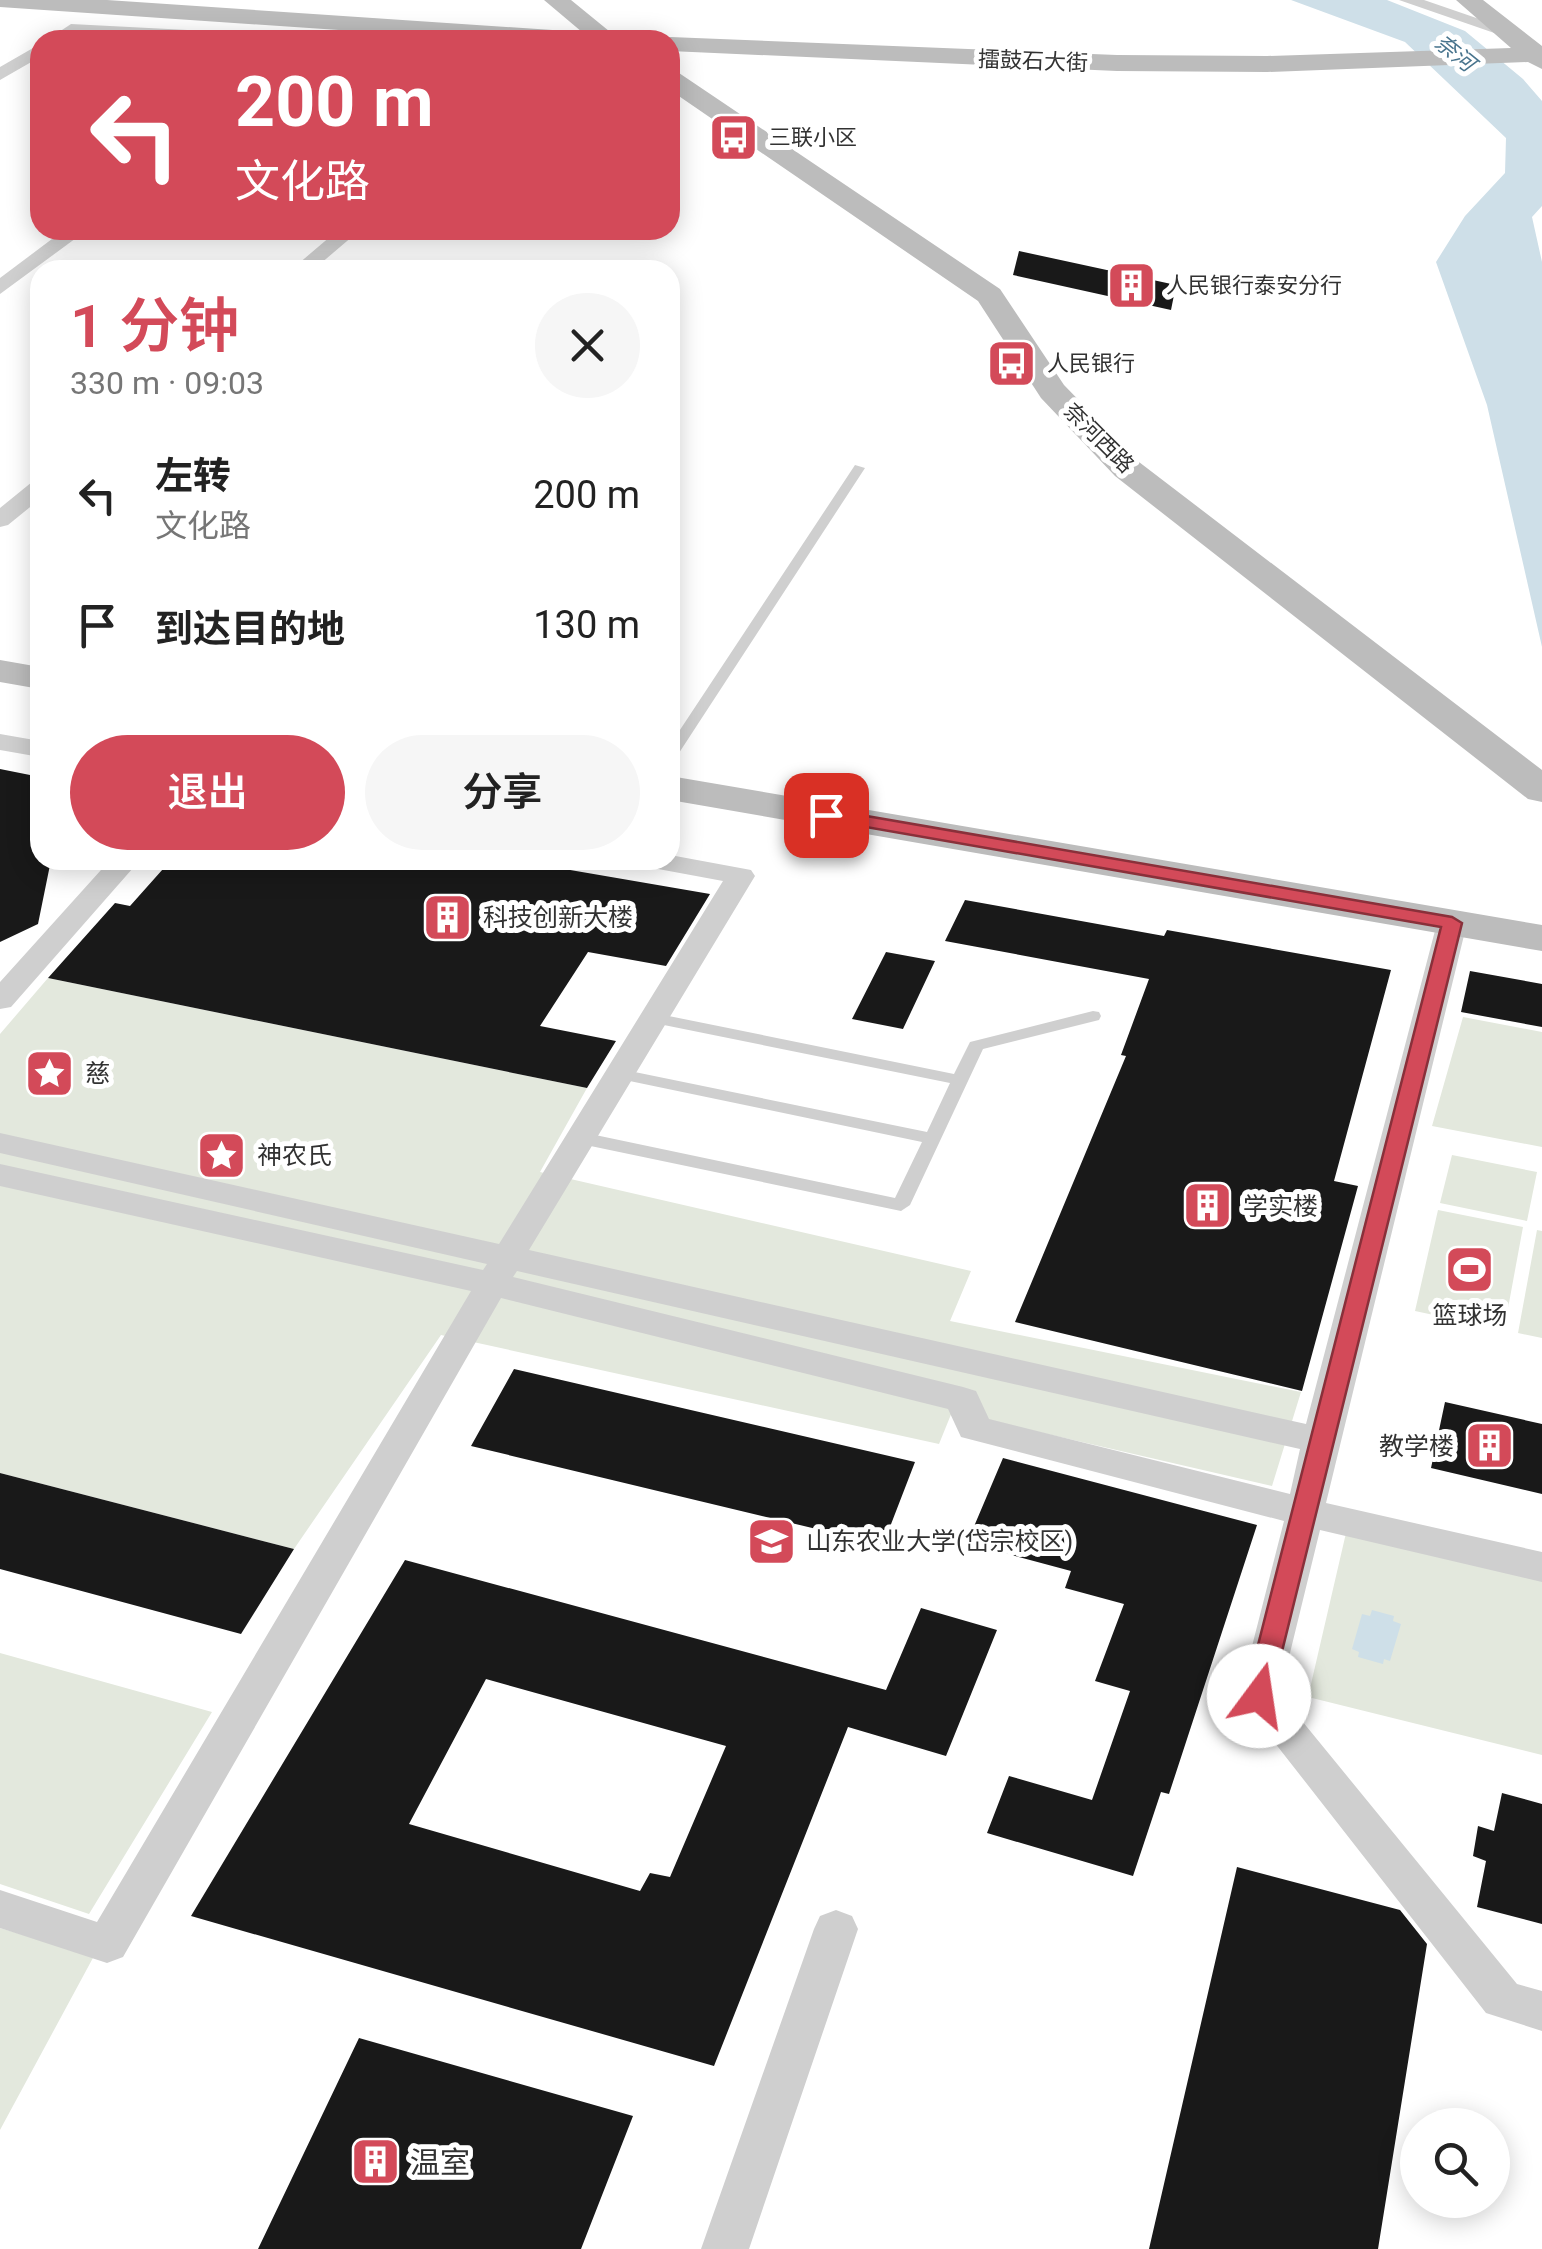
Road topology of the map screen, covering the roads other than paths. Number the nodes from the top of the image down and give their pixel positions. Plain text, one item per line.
1 (0, 0) edge
2 (556, 0) edge
3 (1407, 0) edge
4 (1468, 0) edge
5 (447, 30) edge
6 (595, 30) edge
7 (1509, 32) junction
8 (680, 44) edge
9 (1540, 55) edge
10 (30, 56) edge
11 (0, 75) edge
12 (680, 85) edge
13 (65, 240) edge
14 (338, 240) edge
15 (38, 260) edge
16 (313, 260) edge
17 (30, 266) edge
18 (0, 288) edge
19 (859, 468) dead end
20 (30, 495) edge
21 (0, 520) edge
22 (0, 671) edge
23 (30, 676) edge
24 (680, 741) edge
25 (0, 742) edge
26 (30, 747) edge
27 (680, 790) edge
28 (1542, 790) edge
29 (680, 865) edge
30 (117, 870) edge
31 (1452, 923) junction
32 (1542, 938) edge
33 (0, 1000) edge
34 (1092, 1016) dead end
35 (654, 1018) junction
36 (620, 1074) junction
37 (960, 1080) junction
38 (582, 1138) junction
39 (932, 1139) junction
40 (0, 1142) edge
41 (0, 1174) edge
42 (501, 1270) junction
43 (1320, 1440) junction
44 (1305, 1512) junction
45 (1542, 1567) edge
46 (0, 1909) edge
47 (836, 1929) dead end
48 (1542, 2011) edge
49 (725, 2249) edge

1 - 5 street
2 - 6 street
3 - 7 street
4 - 7 street
7 - 9 street
8 - 9 street, 擂鼓石大街
10 - 11 street
12 - 28 street, 奈河西路
13 - 15 street
14 - 16 street
17 - 18 street
19 - 24 lane
20 - 21 street
22 - 23 street
25 - 26 street
27 - 31 street
29 - 35 street
30 - 33 street
31 - 32 street
31 - 43 street
34 - 37 lane
35 - 36 street
35 - 37 lane
36 - 38 street
36 - 39 lane
37 - 39 lane
38 - 39 lane
38 - 42 street
40 - 42 street
41 - 42 street
42 - 43 street
42 - 44 street
42 - 46 street
43 - 44 street
44 - 45 street
44 - 48 street
47 - 49 street

